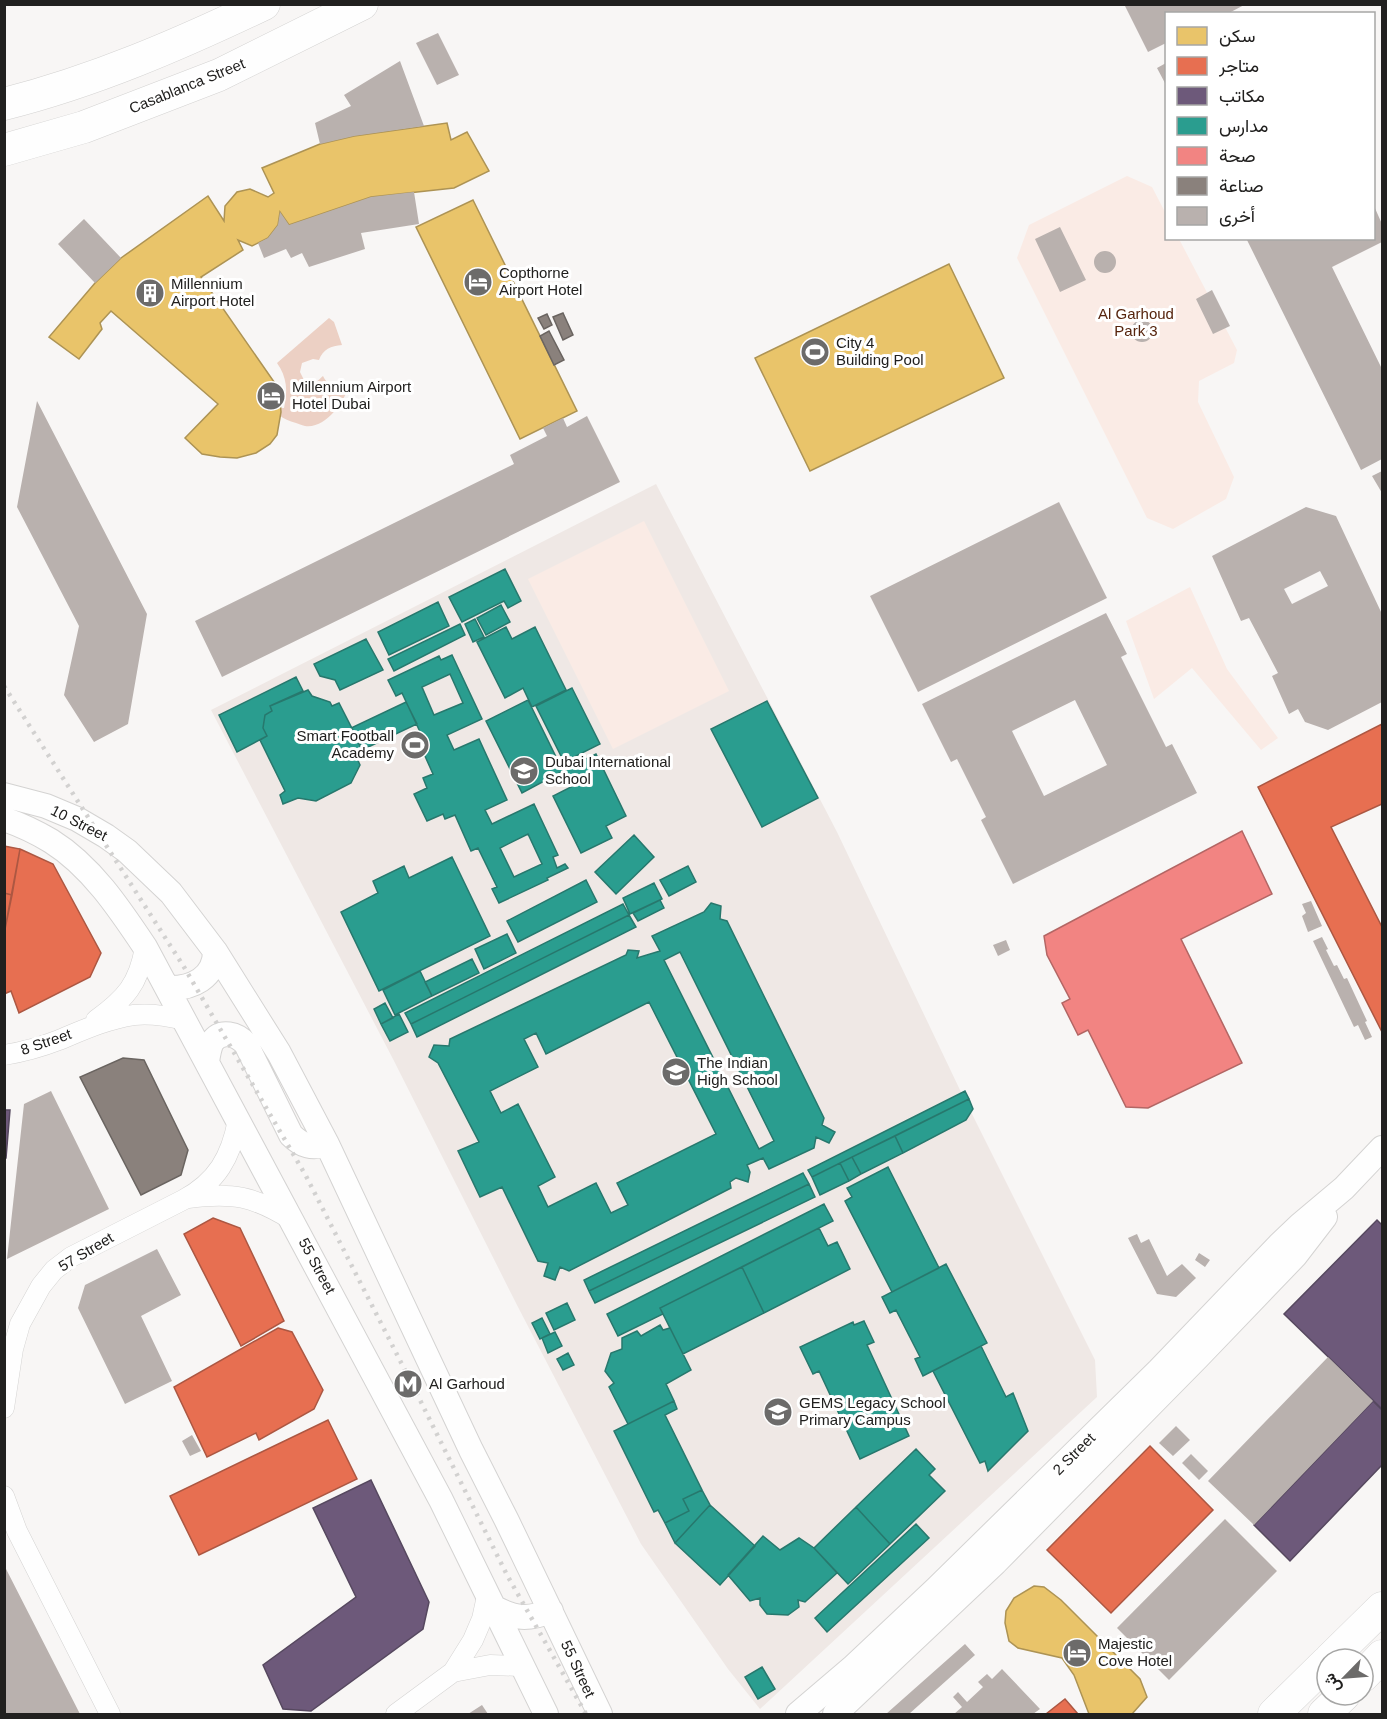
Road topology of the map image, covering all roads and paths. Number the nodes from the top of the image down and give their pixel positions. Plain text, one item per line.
1 (264, 4) edge
2 (362, 4) edge
3 (4, 104) edge
4 (4, 150) edge
5 (4, 795) edge
6 (4, 819) edge
7 (53, 842) joint
8 (146, 867) joint
9 (145, 947) junction
10 (215, 951) junction
11 (167, 988) junction
12 (185, 1020) junction
13 (86, 1027) junction
14 (4, 1055) edge
15 (207, 1062) junction
16 (238, 1120) junction
17 (327, 1144) junction
18 (1383, 1148) edge
19 (1344, 1188) junction
20 (188, 1198) junction
21 (292, 1220) junction
22 (4, 1408) edge
23 (4, 1496) edge
24 (490, 1602) junction
25 (1383, 1608) edge
26 (551, 1611) junction
27 (1342, 1647) edge
28 (521, 1666) junction
29 (453, 1672) junction
30 (1315, 1674) edge
31 (110, 1714) edge
32 (396, 1714) edge
33 (546, 1714) edge
34 (600, 1714) edge
35 (798, 1714) edge
36 (835, 1714) edge
37 (1274, 1714) edge

1 - 3 main road
2 - 4 main road, Casablanca Street
5 - 8 street, 10 Street
6 - 7 street, 10 Street
7 - 9 street, 55 Street
8 - 10 street, 55 Street
9 - 11 street, 55 Street
9 - 13 street, 8 Street
10 - 11 street
10 - 17 street, 55 Street
11 - 12 street, 55 Street
12 - 13 street, 8 Street
12 - 15 street, 55 Street
13 - 14 street, 8 Street
15 - 16 street, 55 Street
15 - 17 street
16 - 20 street, 57 Street
16 - 21 street, 55 Street
17 - 26 street, 55 Street
18 - 19 street, 2 Street
19 - 35 street, 2 Street
19 - 36 street, 2 Street
20 - 21 street, 57 Street
20 - 22 street, 57 Street
21 - 24 street, 55 Street
23 - 31 street
24 - 26 street
24 - 28 street, 55 Street
24 - 29 street
25 - 27 main road
26 - 34 street, 55 Street
28 - 29 street
28 - 33 street, 55 Street
29 - 32 street
30 - 37 main road

